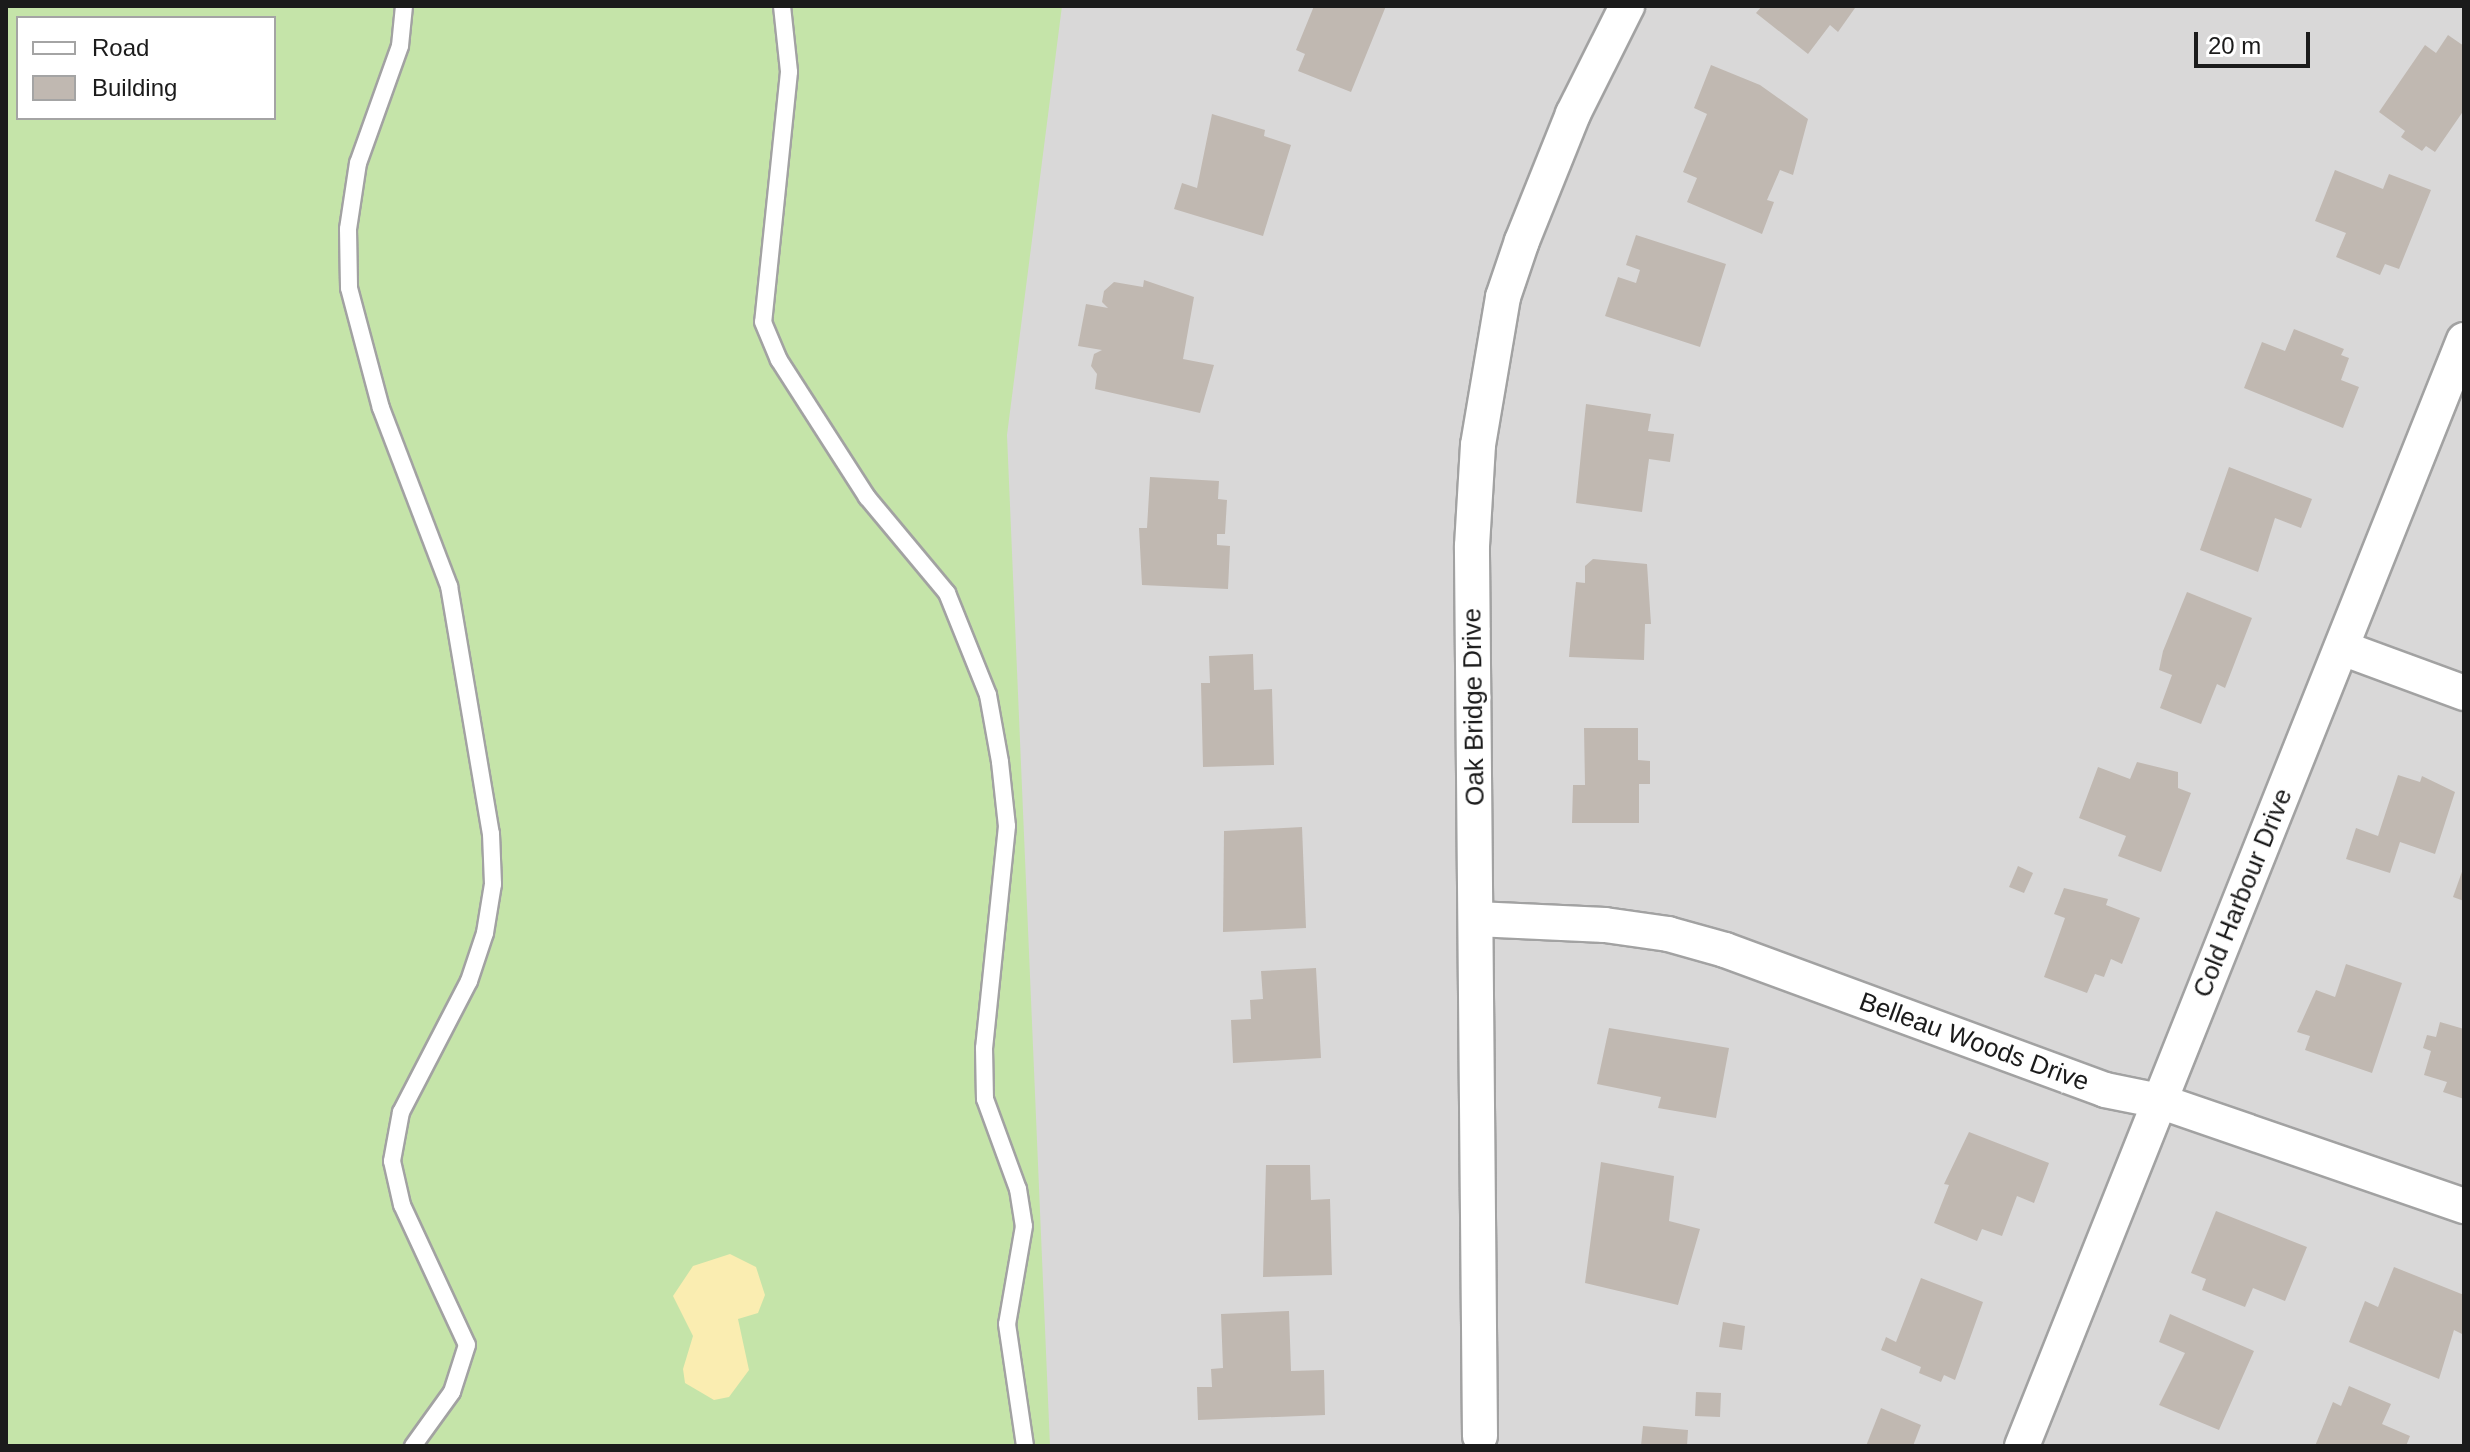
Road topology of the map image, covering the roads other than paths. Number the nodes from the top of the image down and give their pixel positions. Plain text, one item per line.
1 (404, 6) edge
2 (782, 6) edge
3 (1627, 6) edge
4 (2464, 340) edge
5 (2342, 648) junction
6 (2464, 693) edge
7 (1476, 919) junction
8 (2159, 1101) junction
9 (2464, 1206) edge
10 (1480, 1436) dead end
11 (413, 1446) edge
12 (1025, 1446) edge
13 (2022, 1446) edge

1 - 11 lane
2 - 12 lane
3 - 7 street, Oak Bridge Drive
4 - 5 street, Cold Harbour Drive
5 - 6 street
5 - 8 street, Cold Harbour Drive
7 - 8 street, Belleau Woods Drive
7 - 10 street, Oak Bridge Drive
8 - 9 street, Belleau Woods Drive
8 - 13 street, Cold Harbour Drive

